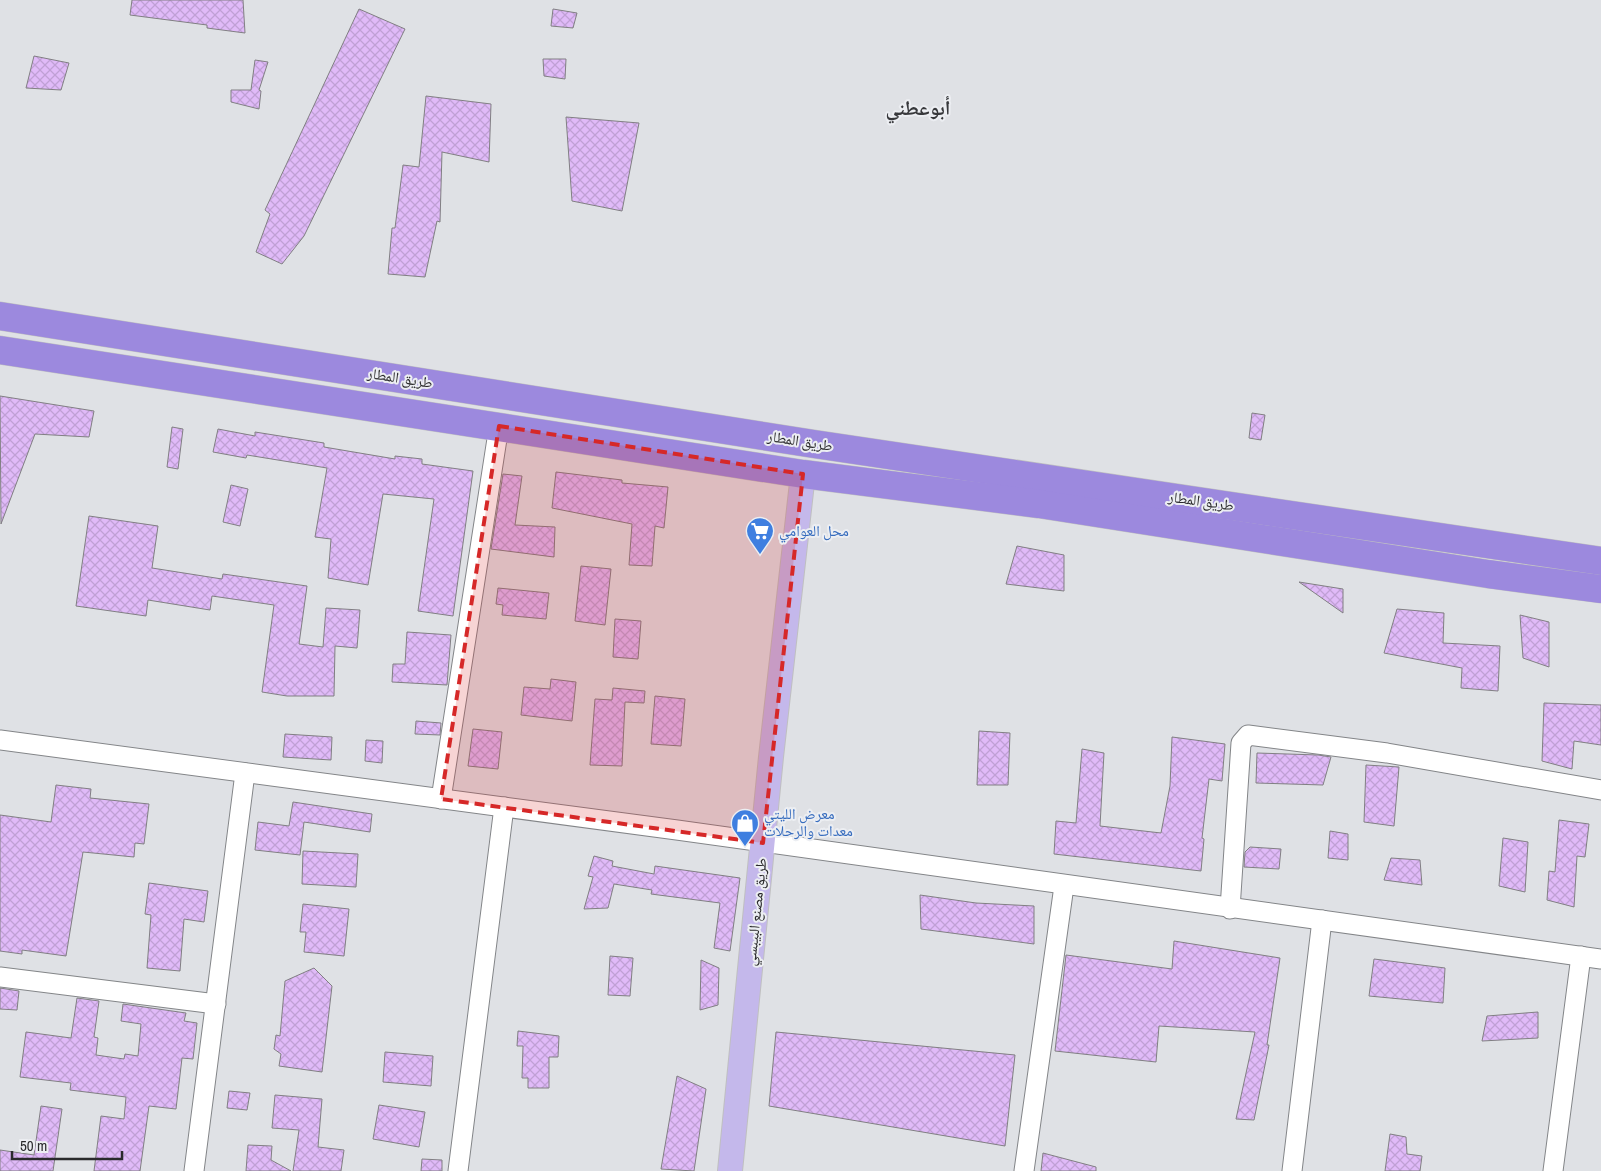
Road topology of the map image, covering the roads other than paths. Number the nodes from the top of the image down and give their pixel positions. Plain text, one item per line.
1 (0, 316) edge
2 (0, 350) edge
3 (499, 426) junction
4 (803, 474) junction
5 (1488, 544) junction
6 (1601, 561) edge
7 (1488, 574) junction
8 (1601, 590) edge
9 (0, 740) edge
10 (245, 773) junction
11 (1601, 790) edge
12 (441, 799) junction
13 (504, 807) junction
14 (763, 843) junction
15 (1064, 886) junction
16 (1230, 909) junction
17 (1322, 920) junction
18 (1581, 956) junction
19 (1601, 960) edge
20 (0, 977) edge
21 (216, 1004) junction
22 (194, 1171) edge
23 (458, 1171) edge
24 (730, 1171) edge
25 (1024, 1171) edge
26 (1292, 1171) edge
27 (1553, 1171) edge

1 - 5 highway, طريق المطار
2 - 3 highway, طريق المطار
3 - 4 highway, طريق المطار
3 - 12 street
4 - 7 highway, طريق المطار
4 - 14 main road, طريق مصنع البيبسي
5 - 6 highway, طريق المطار
5 - 7 highway
7 - 8 highway, طريق المطار
9 - 10 street
10 - 12 street
10 - 21 street
11 - 16 street
12 - 13 street
13 - 14 street
13 - 23 street
14 - 15 street
14 - 24 main road, طريق مصنع البيبسي
15 - 16 street
15 - 25 street
16 - 17 street
17 - 18 street
17 - 26 street
18 - 19 street
18 - 27 street
20 - 21 street
21 - 22 street

